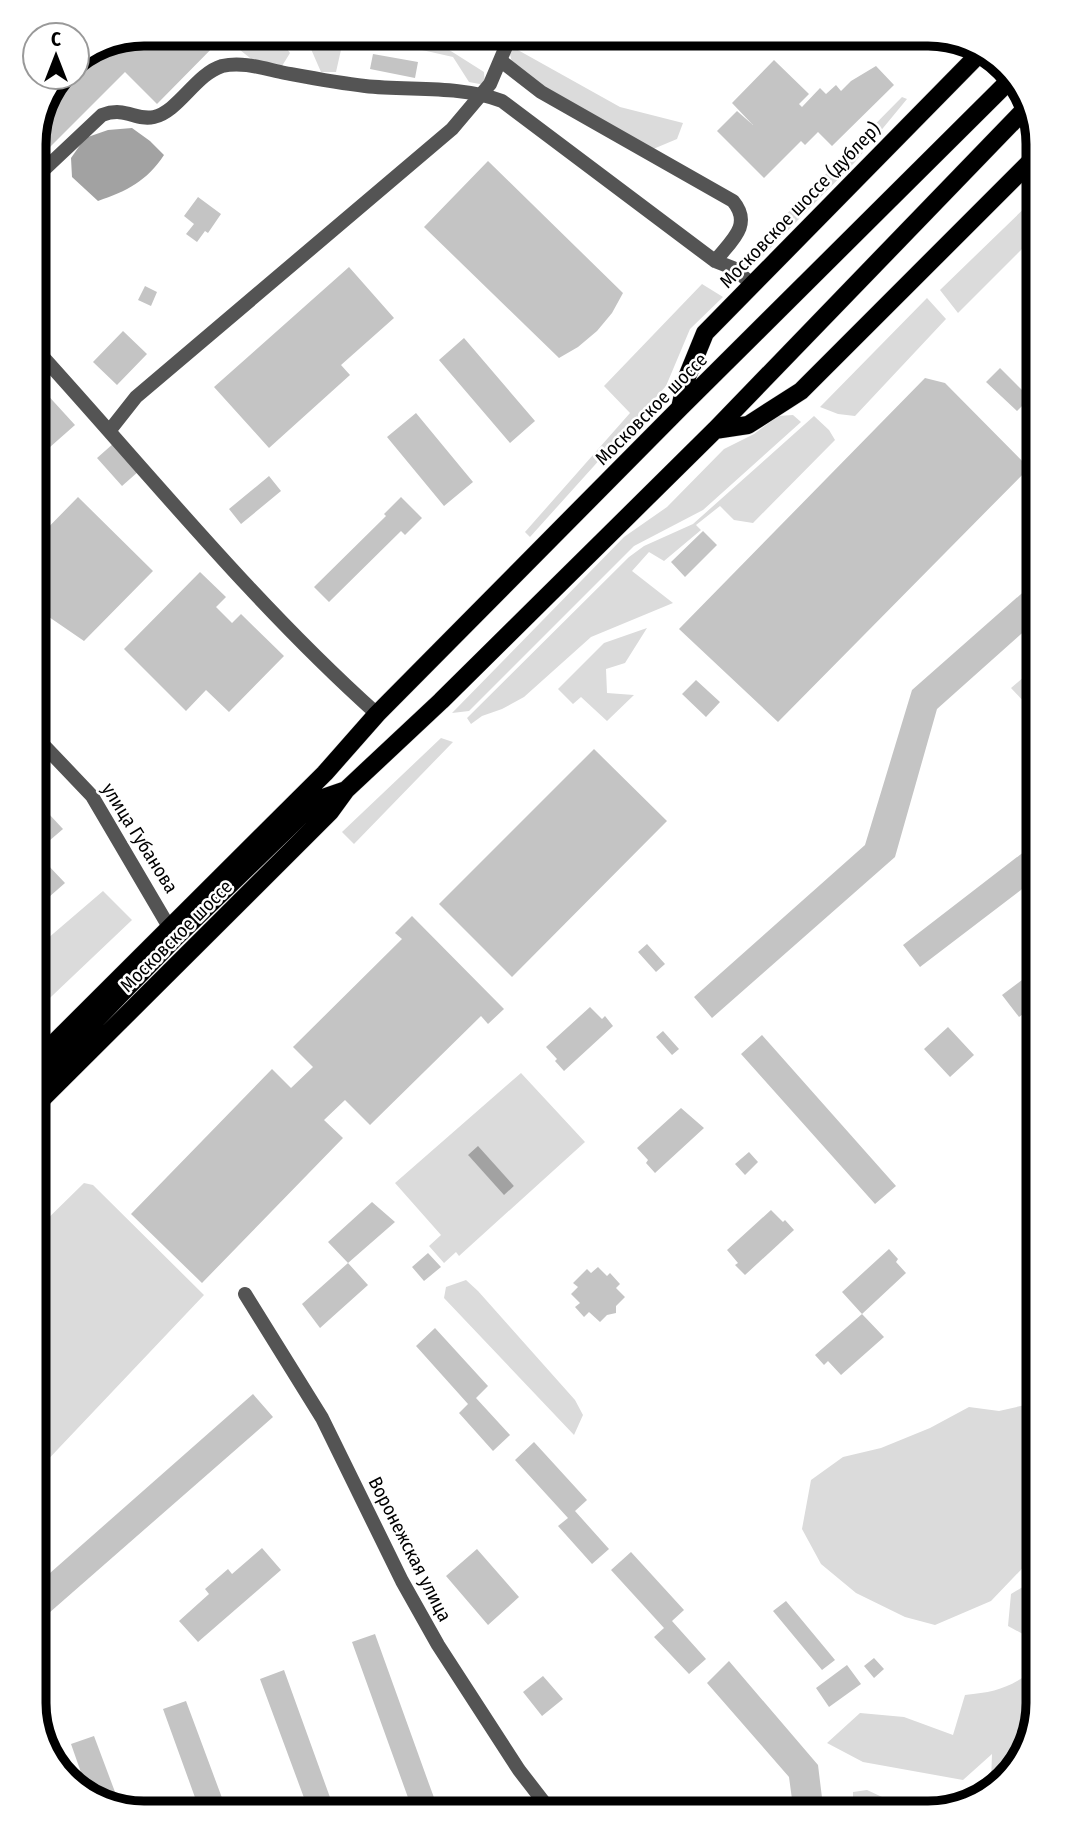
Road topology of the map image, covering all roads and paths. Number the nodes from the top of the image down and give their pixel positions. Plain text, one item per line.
1 (506, 46) edge
2 (975, 58) edge
3 (501, 61) junction
4 (1005, 85) edge
5 (483, 94) junction
6 (1021, 114) edge
7 (1026, 167) edge
8 (46, 168) edge
9 (715, 261) junction
10 (752, 284) junction
11 (46, 360) edge
12 (680, 408) junction
13 (110, 430) junction
14 (715, 430) junction
15 (377, 714) junction
16 (46, 748) edge
17 (325, 773) junction
18 (346, 790) junction
19 (317, 800) junction
20 (173, 932) junction
21 (46, 1052) edge
22 (46, 1071) edge
23 (46, 1095) edge
24 (245, 1294) dead end
25 (543, 1801) edge

1 - 3 street
2 - 10 main road, Московское шоссе (дублер)
3 - 5 street
3 - 9 street
4 - 12 main road, Московское шоссе
5 - 8 street
5 - 9 street
5 - 13 street
6 - 14 main road, Московское шоссе
7 - 14 main road
9 - 10 street
10 - 12 main road, Московское шоссе (дублер)
11 - 13 street
12 - 15 main road, Московское шоссе
13 - 15 street
14 - 18 main road, Московское шоссе
15 - 17 main road, Московское шоссе
16 - 20 street, улица Губанова
17 - 19 main road, Московское шоссе
17 - 20 main road, Московское шоссе
18 - 19 main road, Московское шоссе
18 - 23 main road, Московское шоссе
19 - 20 main road, Московское шоссе
20 - 21 main road, Московское шоссе
20 - 22 main road, Московское шоссе
24 - 25 street, Воронежская улица

